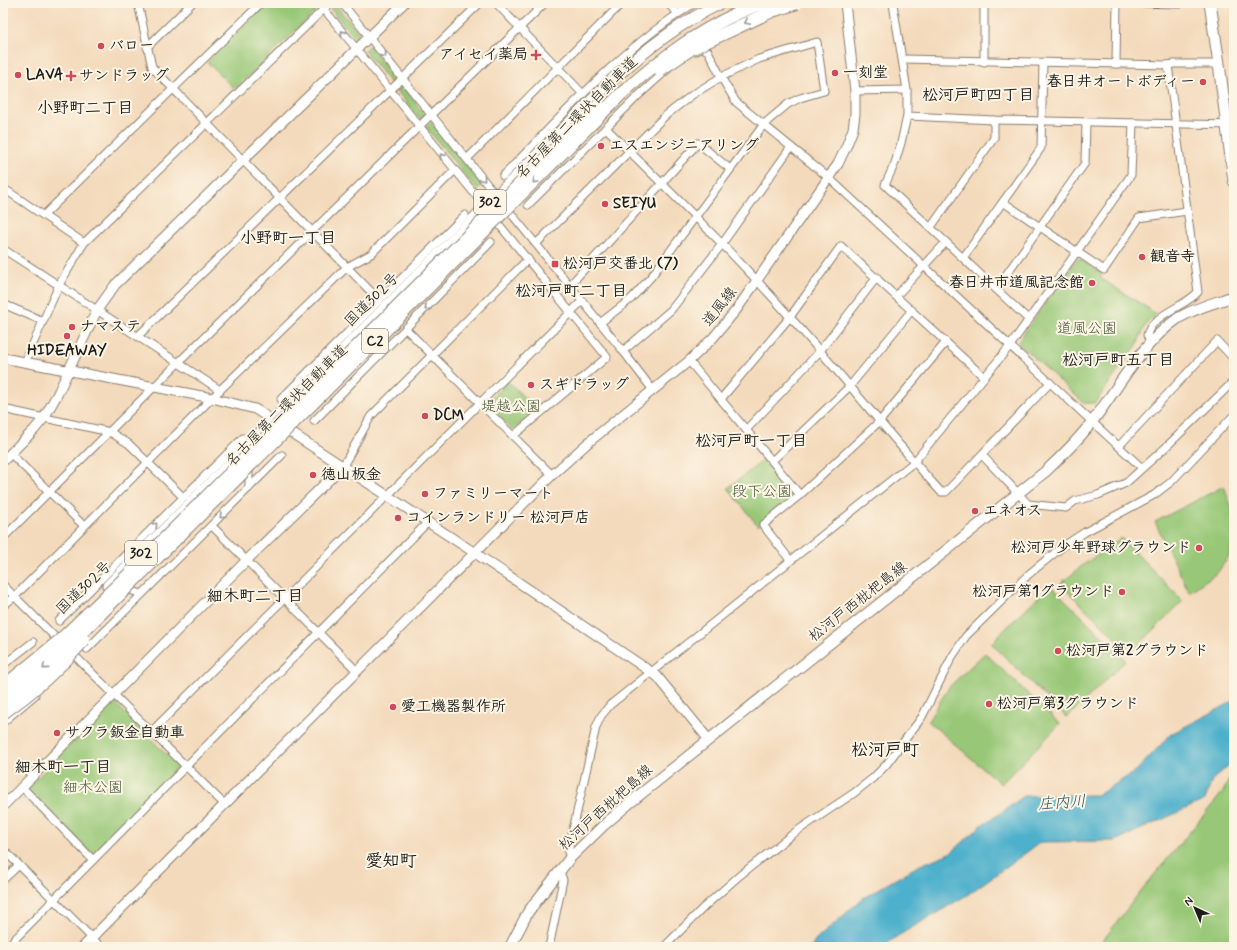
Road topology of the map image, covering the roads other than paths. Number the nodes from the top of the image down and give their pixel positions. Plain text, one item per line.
1 (138, 3) edge
2 (192, 3) edge
3 (261, 3) edge
4 (319, 3) edge
5 (330, 3) edge
6 (342, 3) edge
7 (404, 3) edge
8 (480, 3) edge
9 (496, 3) edge
10 (545, 3) edge
11 (622, 3) edge
12 (667, 3) edge
13 (695, 3) edge
14 (721, 3) edge
15 (741, 3) edge
16 (762, 3) edge
17 (797, 3) edge
18 (845, 3) edge
19 (984, 3) edge
20 (1117, 3) edge
21 (1132, 3) edge
22 (1210, 3) edge
23 (893, 4) dead end
24 (1180, 4) edge
25 (324, 9) junction
26 (678, 13) junction
27 (520, 28) junction
28 (370, 37) junction
29 (147, 46) junction
30 (356, 50) junction
31 (903, 59) junction
32 (984, 62) junction
33 (1043, 63) junction
34 (1116, 64) junction
35 (1219, 64) junction
36 (1168, 65) junction
37 (558, 68) junction
38 (721, 77) junction
39 (403, 78) junction
40 (173, 89) junction
41 (907, 90) junction
42 (390, 91) junction
43 (855, 91) junction
44 (583, 94) junction
45 (431, 114) junction
46 (907, 116) junction
47 (994, 120) junction
48 (1042, 121) junction
49 (1086, 122) junction
50 (207, 123) junction
51 (1175, 123) junction
52 (764, 124) junction
53 (1133, 124) junction
54 (1230, 125) edge
55 (419, 126) junction
56 (606, 128) junction
57 (546, 146) junction
58 (791, 147) junction
59 (583, 150) junction
60 (629, 150) junction
61 (243, 159) junction
62 (467, 159) junction
63 (548, 168) junction
64 (730, 169) junction
65 (454, 171) junction
66 (503, 176) dead end
67 (829, 178) junction
68 (1234, 181) edge
69 (662, 183) junction
70 (3, 188) edge
71 (496, 196) junction
72 (281, 198) junction
73 (1003, 202) junction
74 (528, 205) dead end
75 (485, 207) junction
76 (1187, 211) junction
77 (465, 214) dead end
78 (44, 215) junction
79 (695, 217) junction
80 (930, 227) junction
81 (1039, 227) junction
82 (313, 231) junction
83 (457, 236) junction
84 (492, 242) dead end
85 (946, 242) junction
86 (84, 243) junction
87 (536, 244) junction
88 (722, 244) junction
89 (3, 249) edge
90 (1076, 252) junction
91 (429, 257) junction
92 (963, 258) junction
93 (528, 259) junction
94 (924, 266) junction
95 (347, 267) junction
96 (877, 277) junction
97 (454, 280) junction
98 (757, 280) junction
99 (59, 285) junction
100 (570, 285) junction
101 (996, 288) junction
102 (897, 295) junction
103 (1234, 296) edge
104 (380, 301) junction
105 (582, 301) junction
106 (3, 304) edge
107 (97, 310) junction
108 (912, 310) junction
109 (571, 312) junction
110 (790, 317) junction
111 (43, 320) junction
112 (1029, 320) junction
113 (600, 323) junction
114 (406, 329) junction
115 (138, 336) junction
116 (946, 342) junction
117 (1150, 343) junction
118 (1010, 346) junction
119 (623, 351) junction
120 (820, 351) junction
121 (432, 356) junction
122 (3, 358) edge
123 (1234, 359) edge
124 (689, 361) junction
125 (25, 362) junction
126 (178, 363) junction
127 (68, 370) junction
128 (320, 374) junction
129 (304, 376) junction
130 (360, 376) junction
131 (984, 377) junction
132 (1234, 381) edge
133 (1050, 383) junction
134 (850, 386) junction
135 (154, 388) junction
136 (652, 389) junction
137 (220, 390) junction
138 (302, 391) junction
139 (212, 398) junction
140 (281, 399) dead end
141 (721, 399) junction
142 (480, 402) junction
143 (3, 409) edge
144 (1234, 415) edge
145 (44, 418) junction
146 (273, 420) junction
147 (314, 421) dead end
148 (880, 421) junction
149 (1092, 422) junction
150 (746, 430) junction
151 (110, 432) junction
152 (513, 436) junction
153 (246, 441) junction
154 (1119, 446) junction
155 (282, 455) dead end
156 (982, 455) junction
157 (6, 458) edge
158 (772, 461) junction
159 (914, 462) junction
160 (148, 463) junction
161 (343, 466) junction
162 (1142, 468) junction
163 (210, 470) junction
164 (222, 472) junction
165 (552, 475) junction
166 (249, 488) junction
167 (50, 491) junction
168 (1018, 493) junction
169 (800, 495) junction
170 (387, 496) junction
171 (183, 497) junction
172 (427, 523) junction
173 (84, 526) junction
174 (212, 526) junction
175 (3, 538) edge
176 (475, 553) junction
177 (790, 560) junction
178 (246, 561) junction
179 (132, 577) junction
180 (111, 583) junction
181 (3, 585) edge
182 (87, 592) junction
183 (142, 594) junction
184 (15, 596) junction
185 (284, 598) junction
186 (89, 605) junction
187 (3, 606) edge
188 (59, 621) dead end
189 (318, 632) junction
190 (55, 637) junction
191 (33, 642) dead end
192 (87, 649) dead end
193 (3, 665) edge
194 (62, 670) dead end
195 (357, 671) junction
196 (651, 672) junction
197 (9, 675) edge
198 (3, 681) edge
199 (3, 687) edge
200 (114, 694) junction
201 (3, 700) edge
202 (20, 708) junction
203 (3, 713) edge
204 (3, 722) edge
205 (151, 732) junction
206 (710, 740) junction
207 (186, 766) junction
208 (22, 787) junction
209 (224, 804) junction
210 (3, 806) edge
211 (3, 849) edge
212 (570, 858) junction
213 (93, 860) junction
214 (18, 865) junction
215 (560, 872) junction
216 (3, 880) edge
217 (54, 899) junction
218 (92, 938) junction
219 (7, 947) edge
220 (83, 947) edge
221 (101, 947) edge
222 (510, 947) edge
223 (549, 947) edge
224 (664, 947) edge

1 - 29 street
2 - 29 street
3 - 40 street
4 - 25 street
5 - 25 street
6 - 28 street
7 - 28 street
8 - 39 street
9 - 27 street
10 - 27 street
11 - 37 street
12 - 26 street
13 - 26 street
14 - 57 main road, 国道302号 / 302
15 - 179 highway, 名古屋第二環状自動車道 / C2, bridge
16 - 63 highway, 名古屋第二環状自動車道 / C2, bridge
17 -> 63 highway, bridge
18 - 43 street, 道風線
19 - 32 street
20 - 34 street
21 - 24 street
22 - 35 main road
23 - 31 street
30 -> 25 street
25 - 50 street
26 - 44 street
27 - 37 street
27 - 45 street
28 - 30 street
28 -> 39 street
29 - 40 street
30 - 42 street
30 - 61 street
31 - 32 street
31 - 41 street
32 - 33 street
33 - 34 street
33 - 48 street
34 - 36 street
35 - 36 street
35 - 54 main road
36 - 51 street
37 - 44 street
37 - 62 street
38 - 52 street
38 - 52 street
38 - 56 street
38 - 60 street
39 - 42 street
39 - 45 street
40 - 50 street
40 - 78 street
41 - 43 street
41 - 46 street
42 - 55 street
42 - 72 street
43 - 67 street, 道風線
44 - 66 street
45 - 55 street
45 - 62 street
46 - 47 street
46 - 80 street
47 - 48 street
47 - 80 street
48 - 49 street
48 - 73 street
49 - 53 street
49 - 81 street
50 - 61 street
50 - 86 street
51 - 53 street
51 - 54 street
51 - 76 street
52 - 58 street
52 - 64 street
53 - 90 street
54 - 68 main road
65 -> 55 street
55 - 82 street
56 - 59 street
56 - 60 street
57 - 59 street
57 - 71 main road, 国道302号 / 302
58 - 67 street
58 - 88 street
59 - 74 street
60 - 69 street
60 - 87 street
61 - 72 street
61 - 107 street
62 -> 71 street
63 -> 179 highway, 名古屋第二環状自動車道 / C2, bridge
64 - 69 street
64 - 79 street
65 - 75 street
65 - 95 street
67 - 94 street
67 - 98 street, 道風線
69 - 79 street
69 - 100 street
70 - 78 street
71 - 75 main road, 国道302号 / 302
71 - 87 street
72 - 82 street
72 - 115 street
73 - 81 street
73 - 92 street
75 - 83 main road, 国道302号 / 302
75 - 93 street
76 - 90 street
76 - 117 street
77 - 91 street
78 - 86 street
79 - 88 street
79 - 113 street
80 - 85 street
81 - 90 street
81 - 101 street
82 - 95 street
82 - 126 street
83 - 91 main road, 国道302号 / 302
83 - 97 street
84 - 97 street
85 - 92 street
85 - 94 street
86 - 99 street
87 - 100 street
88 - 98 street
88 - 119 street
89 - 99 street
90 - 112 street
91 - 104 street
91 - 128 main road, 国道302号 / 302
92 - 101 street
93 - 109 street
93 - 121 street
94 - 102 street
94 - 118 street
95 - 104 street
95 - 137 street
96 - 102 street
96 - 110 street
96 - 120 street
97 -> 114 street
98 - 110 street
98 - 124 street, 道風線
99 - 107 street
99 - 111 street
100 - 105 street
101 - 112 street
102 - 108 street
103 - 117 main road, 松河戸西枇杷島線
104 - 129 street
105 - 109 street
105 - 113 street
106 - 111 street
107 - 115 street
107 - 127 street
108 - 116 street
108 - 134 street
109 - 142 street
109 - 152 street
110 - 120 street
110 - 141 street
111 - 125 street
112 - 118 street
113 - 119 street
114 - 121 street
114 - 130 street
115 - 126 street
116 - 131 street
116 - 148 street
117 - 149 main road, 松河戸西枇杷島線
118 - 131 street
118 - 133 street
119 - 136 street
120 - 134 street
120 - 150 street
121 - 142 street
121 - 161 street
122 - 125 street
123 - 154 street
124 - 136 street, 道風線
124 - 141 street
125 - 127 street
126 - 135 street
126 - 137 street
127 - 135 street
127 - 145 street
128 - 130 street
128 - 138 main road, 国道302号 / 302
129 - 138 street
129 - 140 street
130 - 147 street
131 - 159 street
132 - 162 street
133 - 149 street
133 - 156 street
134 - 148 street
134 - 158 street
135 - 139 street
135 - 151 street
136 - 165 street, 道風線
137 - 139 street
138 - 146 main road, 国道302号 / 302
139 - 146 street
139 - 160 street
141 - 150 street
142 - 152 street
142 - 170 street
143 - 145 street
144 - 224 street
145 - 151 street
145 - 157 street
146 - 153 main road, 国道302号 / 302
146 - 161 street
148 - 159 street
148 - 169 street
149 - 154 street
149 - 168 main road, 松河戸西枇杷島線
150 - 158 street
151 - 160 street
151 - 167 street
152 - 165 street
153 - 163 street
153 - 164 main road, 国道302号 / 302
153 - 166 street
154 - 162 street
155 - 166 street
156 - 159 street
156 - 168 street
157 - 167 street
158 - 169 street
159 - 177 street
160 - 171 street
160 - 173 street
161 - 170 street
161 - 178 street
162 - 168 street
163 - 164 street
163 - 171 street
164 - 180 main road, 国道302号 / 302
165 - 176 street, 道風線
166 -> 174 street
167 - 173 street
167 - 175 street
168 - 206 main road, 松河戸西枇杷島線
169 - 177 street
170 - 172 street
170 - 185 street
182 -> 171 street
172 - 176 street
172 - 189 street
173 - 184 street
174 - 178 street
174 - 183 street
176 - 195 street, 道風線
176 - 196 street
177 - 196 street
178 - 185 street
178 - 200 street
179 - 197 highway, bridge
179 - 199 highway, 名古屋第二環状自動車道 / C2, bridge
179 -> 201 highway, 名古屋第二環状自動車道 / C2, bridge
179 - 203 highway, bridge
180 - 183 street
180 - 186 main road, 国道302号 / 302
181 - 184 street
182 - 186 street
182 - 188 street
183 - 192 street
184 - 187 street
184 - 190 street
185 - 189 street
185 - 205 street
186 - 190 main road, 国道302号 / 302
189 - 195 street
189 - 207 street
190 - 197 main road, 国道302号 / 302
190 - 200 street
191 - 193 street
194 - 202 street
195 - 209 street, 道風線
196 - 206 street
196 - 212 street
197 - 198 main road, 国道302号 / 302
197 - 202 street
200 - 205 street
200 - 208 street
202 - 204 street
205 - 207 street
206 - 212 main road, 松河戸西枇杷島線
207 - 209 street
207 - 213 street
208 - 210 street
208 - 213 street
209 - 218 street, 道風線
211 - 214 street
212 - 215 main road, 松河戸西枇杷島線
213 - 217 street
214 - 216 street
214 - 217 street
215 - 222 main road, 松河戸西枇杷島線
215 - 223 street
217 - 218 street
217 - 219 street
218 - 220 street, 道風線
218 - 221 street

